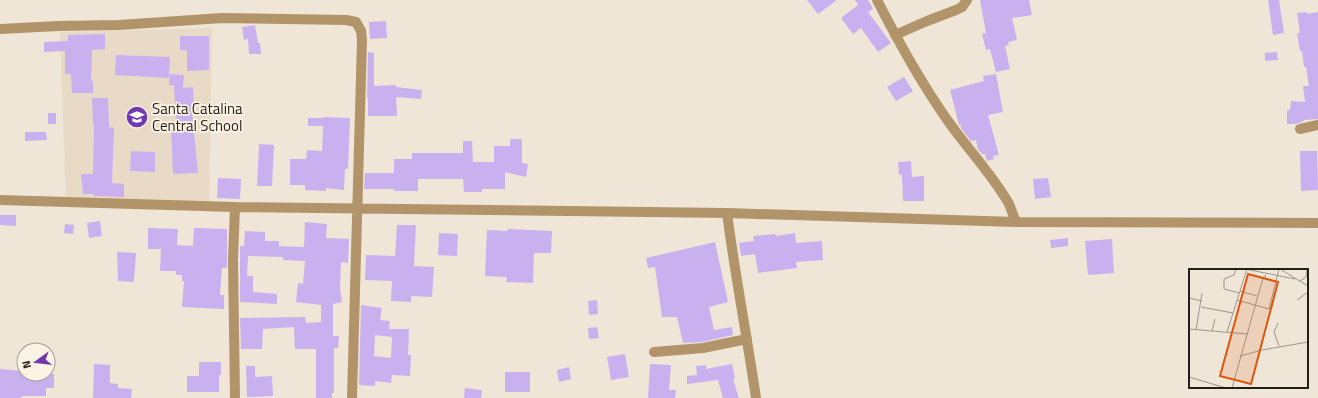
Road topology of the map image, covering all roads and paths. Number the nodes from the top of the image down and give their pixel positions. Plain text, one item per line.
1 (877, 0) edge
2 (967, 0) edge
3 (0, 29) edge
4 (895, 35) junction
5 (1318, 125) edge
6 (1300, 129) dead end
7 (0, 200) edge
8 (235, 207) junction
9 (358, 208) junction
10 (727, 213) junction
11 (1016, 222) junction
12 (1318, 223) edge
13 (747, 339) junction
14 (654, 352) dead end
15 (235, 398) edge
16 (352, 398) edge
17 (756, 398) edge

1 - 4 street
2 - 4 street
3 - 9 street
4 - 11 street
5 - 6 street
7 - 8 street
8 - 9 street
8 - 15 street
9 - 10 street
9 - 16 street
10 - 11 street
10 - 13 street
11 - 12 street
13 - 14 street
13 - 17 street

